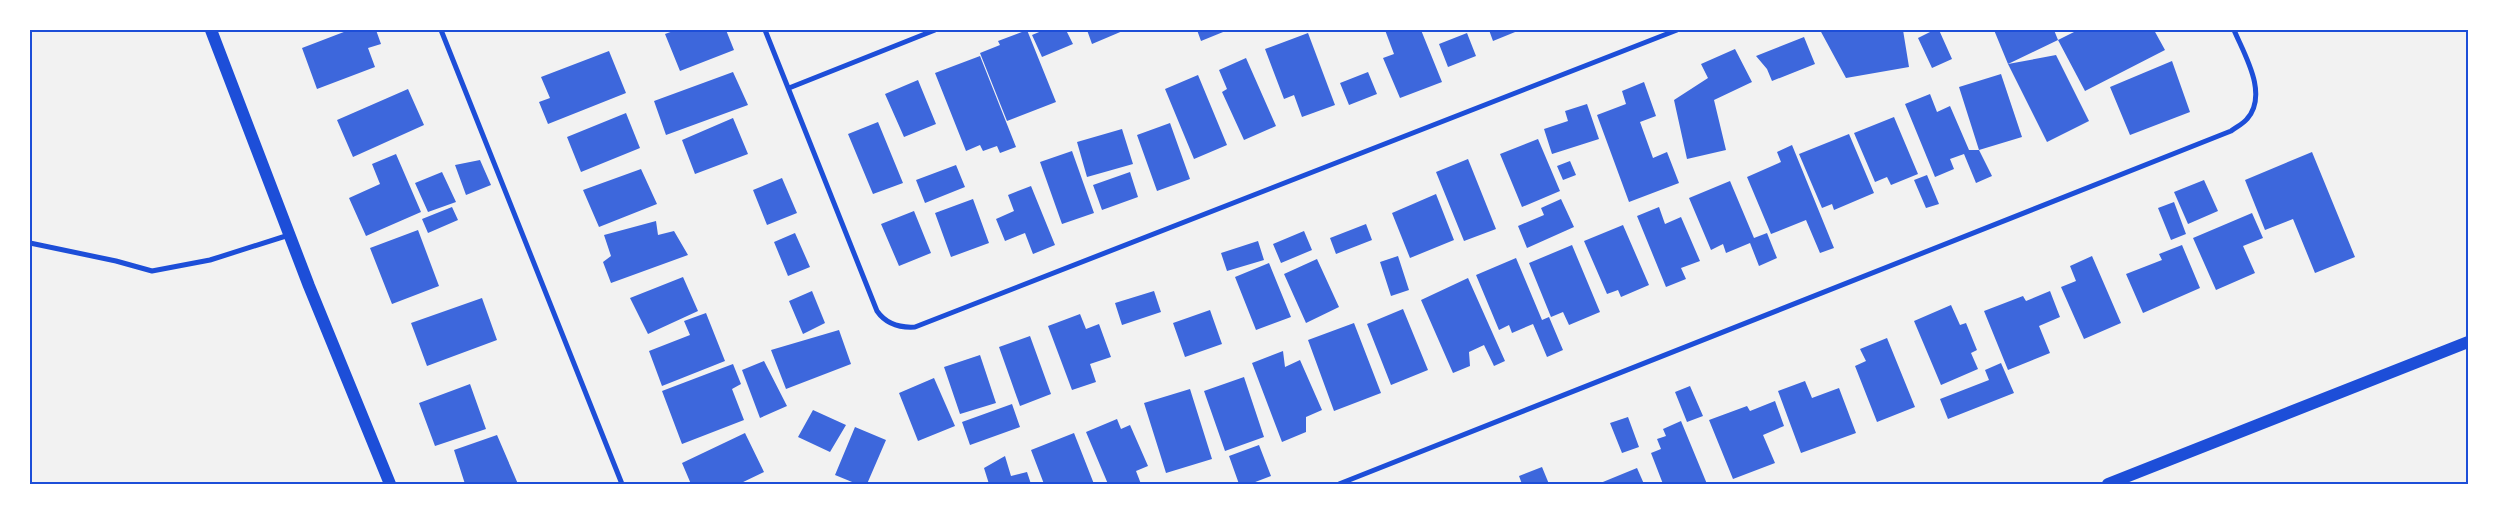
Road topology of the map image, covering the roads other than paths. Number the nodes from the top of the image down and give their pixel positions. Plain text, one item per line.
1 (211, 30) edge
2 (441, 30) edge
3 (765, 30) edge
4 (935, 30) edge
5 (1677, 30) edge
6 (2234, 30) edge
7 (789, 88) junction
8 (289, 234) junction
9 (30, 243) edge
10 (2468, 342) edge
11 (390, 484) edge
12 (622, 484) edge
13 (1339, 484) edge
14 (2108, 484) edge

1 - 8 main road
2 - 12 street
3 - 7 street
4 - 7 street
5 - 7 street
6 - 13 street
8 - 9 street
8 - 11 main road
10 - 14 main road

